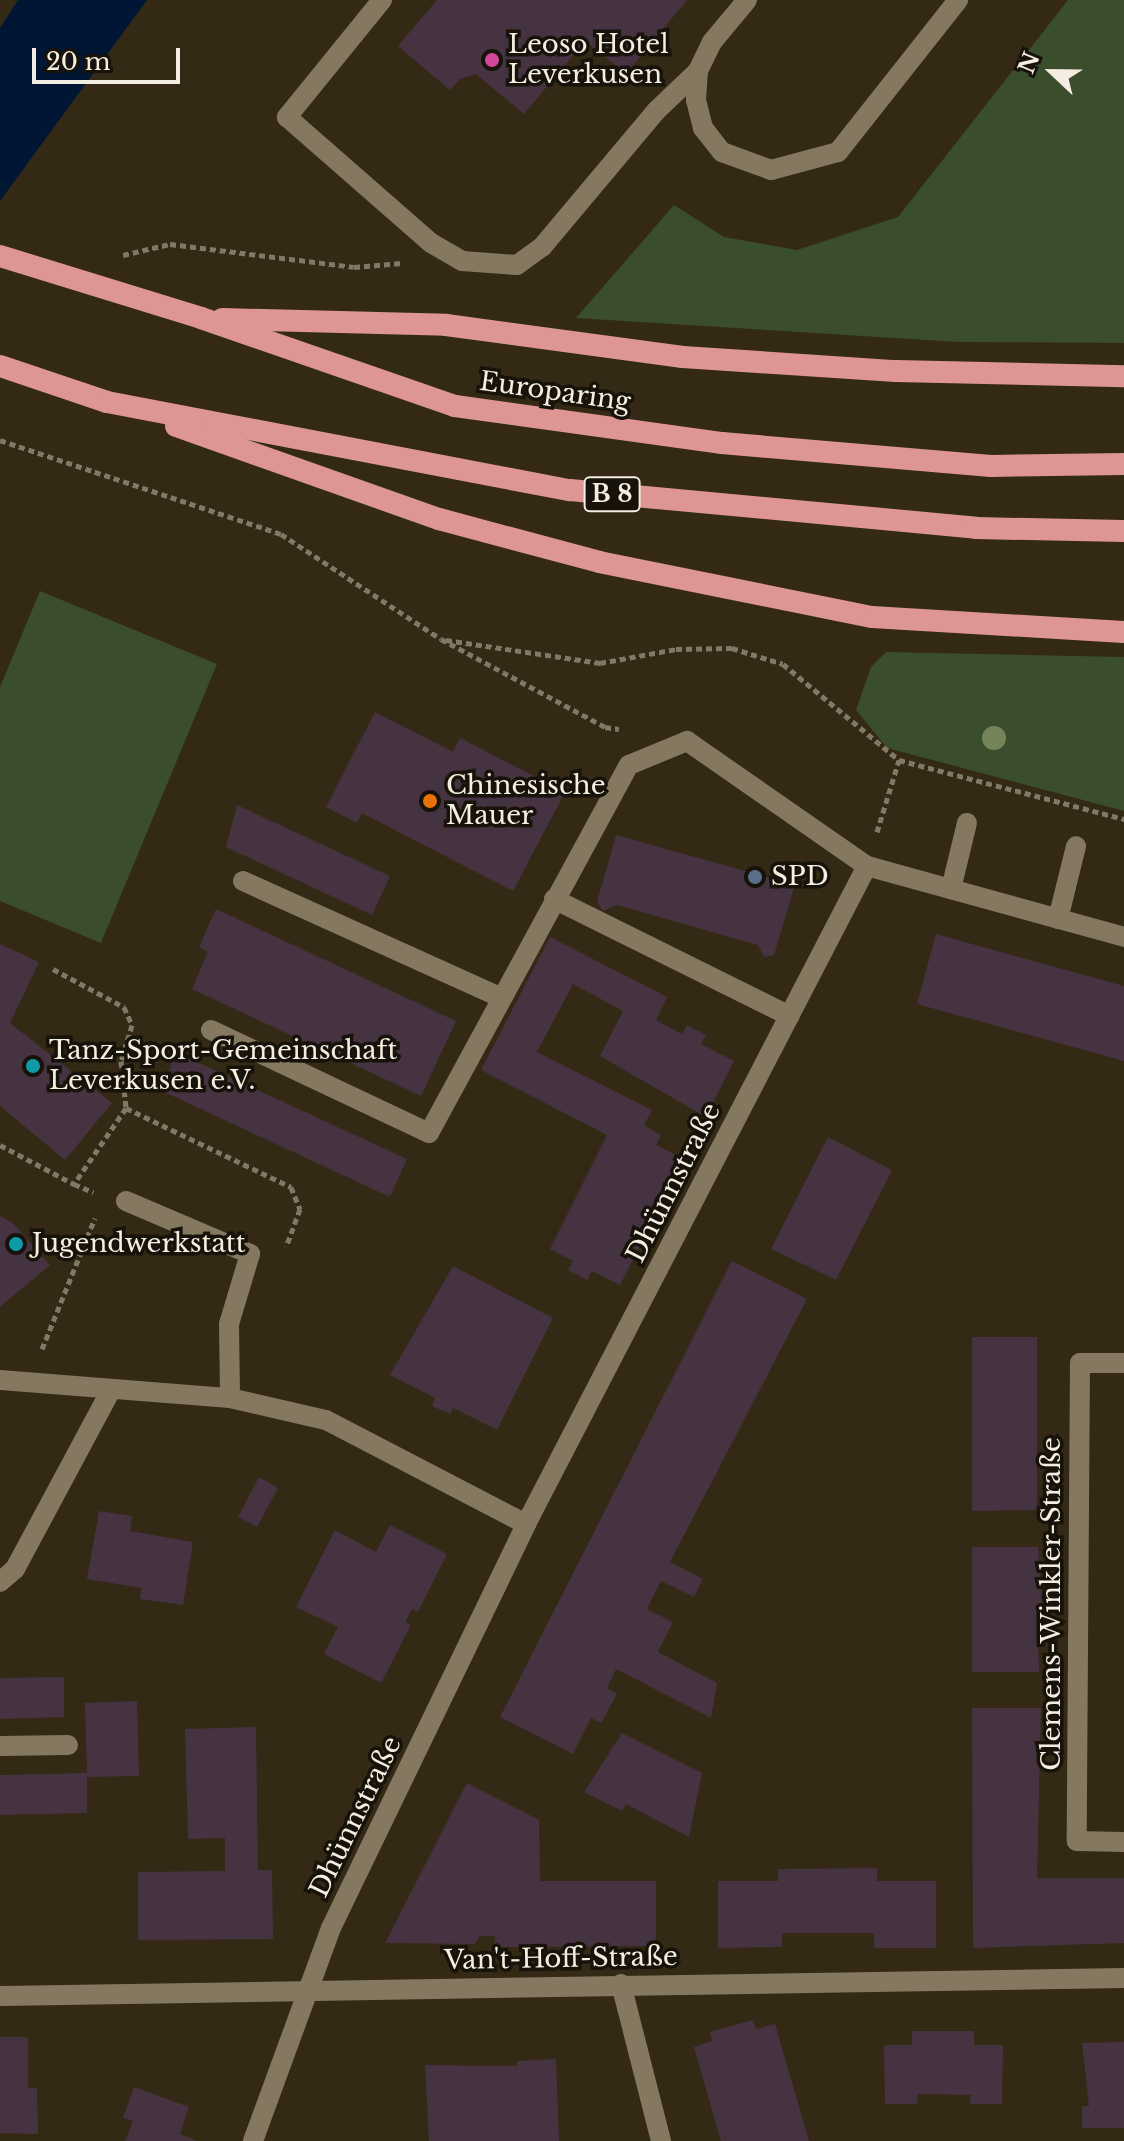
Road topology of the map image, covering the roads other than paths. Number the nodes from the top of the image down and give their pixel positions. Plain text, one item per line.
1 (382, 0) edge
2 (747, 0) edge
3 (958, 0) edge
4 (698, 71) junction
5 (0, 256) edge
6 (201, 318) junction
7 (0, 366) edge
8 (1124, 376) edge
9 (107, 402) junction
10 (1124, 464) edge
11 (1124, 531) edge
12 (1124, 632) edge
13 (967, 823) dead end
14 (1076, 846) dead end
15 (867, 866) junction
16 (243, 881) dead end
17 (951, 889) junction
18 (554, 899) junction
19 (1058, 919) junction
20 (1124, 937) edge
21 (500, 997) junction
22 (790, 1016) junction
23 (211, 1030) dead end
24 (126, 1201) dead end
25 (1124, 1363) edge
26 (0, 1380) edge
27 (110, 1392) junction
28 (230, 1398) junction
29 (526, 1524) junction
30 (0, 1582) edge
31 (68, 1745) dead end
32 (0, 1746) edge
33 (1124, 1842) edge
34 (1124, 1978) edge
35 (621, 1984) junction
36 (308, 1990) junction
37 (0, 1996) edge
38 (253, 2141) edge
39 (661, 2141) edge

1 - 4 street
2 - 4 street
3 - 4 street
5 - 6 highway, Europaring
6 - 8 highway
6 - 10 highway, Europaring
7 - 9 highway, B 8
9 - 11 highway, B 8
9 - 12 highway
13 - 17 street
14 - 19 street
15 - 17 street
15 - 18 street
15 - 22 street, Dhünnstraße
16 - 21 street
17 - 19 street
18 - 21 street
18 - 22 street
19 - 20 street
21 - 23 street
22 - 29 street, Dhünnstraße
24 - 28 street
25 - 33 street, Clemens-Winkler-Straße
26 - 27 street
27 - 28 street
27 - 30 street
28 - 29 street
29 - 36 street, Dhünnstraße
31 - 32 street
34 - 35 street, Van't-Hoff-Straße
35 - 36 street, Van't-Hoff-Straße
35 - 39 street
36 - 37 street, Van't-Hoff-Straße
36 - 38 street, Dhünnstraße

